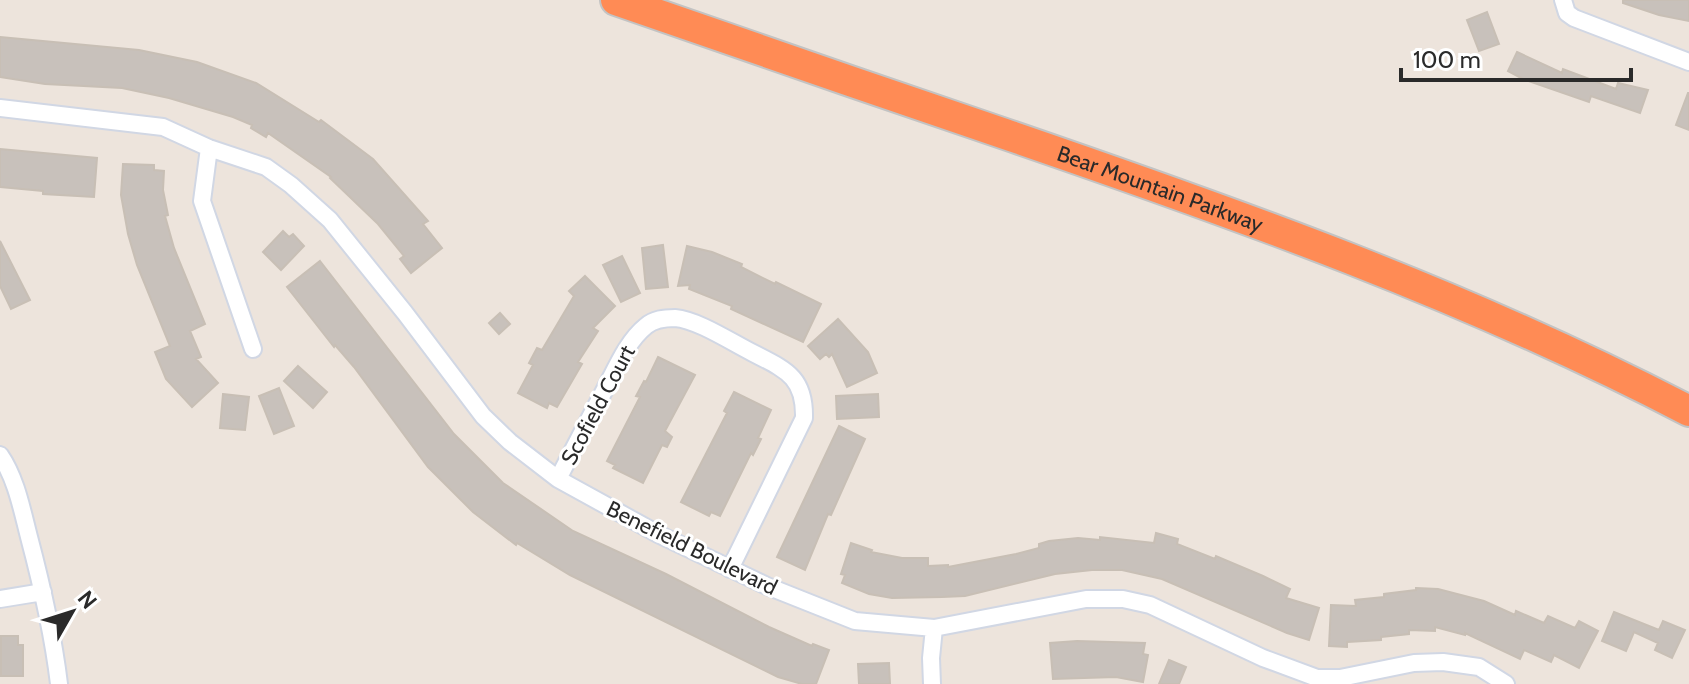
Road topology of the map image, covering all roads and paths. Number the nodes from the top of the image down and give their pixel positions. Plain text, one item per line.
1 (616, 0) edge
2 (670, 0) edge
3 (1563, 0) edge
4 (1689, 62) edge
5 (0, 108) edge
6 (209, 148) junction
7 (253, 349) dead end
8 (1689, 390) edge
9 (1689, 411) edge
10 (0, 455) edge
11 (558, 479) junction
12 (730, 569) junction
13 (43, 592) junction
14 (0, 599) edge
15 (934, 628) junction
16 (1329, 681) edge
17 (59, 684) edge
18 (932, 684) edge
19 (1506, 684) edge

1 - 9 highway, Bear Mountain Parkway
2 - 8 highway, Bear Mountain Parkway
3 - 4 street
5 - 6 street, Benefield Boulevard
6 - 7 street
6 - 11 street, Benefield Boulevard
10 - 13 street
11 - 12 street, Benefield Boulevard
11 - 12 street, Scofield Court
12 - 15 street, Benefield Boulevard
13 - 14 street
13 - 17 street
15 - 16 street, Benefield Boulevard
15 - 18 street
16 - 19 street, Benefield Boulevard

